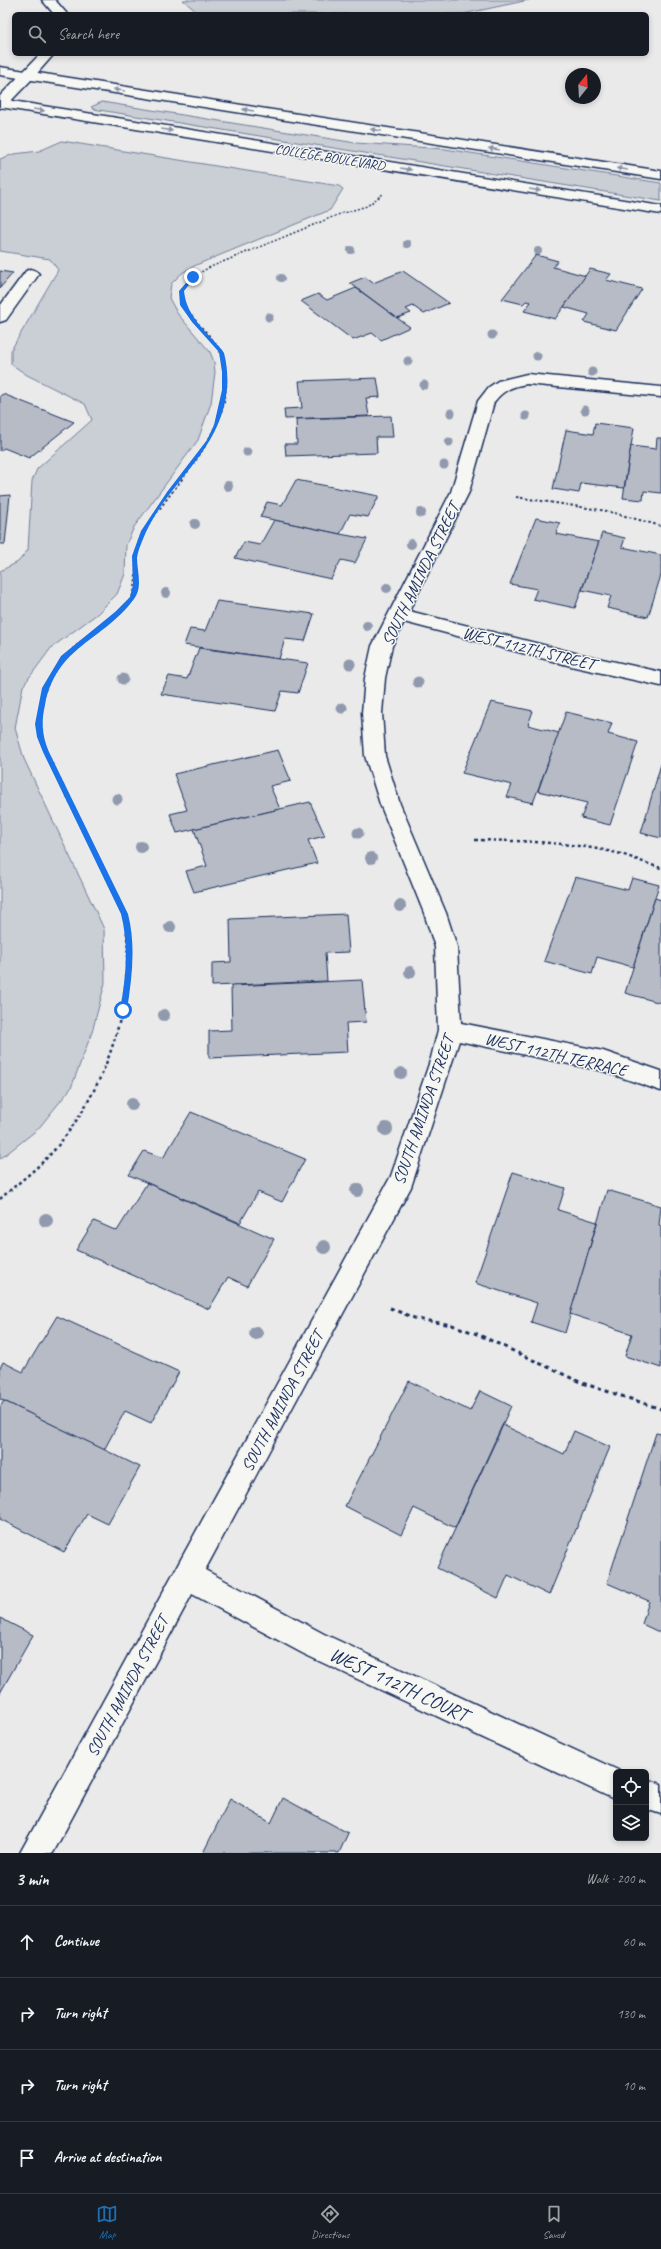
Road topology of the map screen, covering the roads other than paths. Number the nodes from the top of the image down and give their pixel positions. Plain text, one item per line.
1 (48, 0) edge
2 (59, 12) edge
3 (45, 56) edge
4 (0, 71) edge
5 (28, 75) junction
6 (0, 104) edge
7 (661, 175) edge
8 (661, 210) edge
9 (31, 274) dead end
10 (0, 317) edge
11 (661, 392) edge
12 (398, 614) junction
13 (661, 679) edge
14 (450, 1030) junction
15 (661, 1081) edge
16 (186, 1576) junction
17 (613, 1784) edge
18 (649, 1795) edge
19 (661, 1799) edge
20 (36, 1853) edge

1 - 2 street
3 - 5 street
4 - 5 street, COLLEGE BOULEVARD
5 - 6 street
7 -> 5 street, COLLEGE BOULEVARD
6 -> 8 street, COLLEGE BOULEVARD
9 - 10 street
11 - 12 street, SOUTH AMINDA STREET
12 - 13 street, WEST 112TH STREET
12 - 14 street, SOUTH AMINDA STREET
14 - 15 street, WEST 112TH TERRACE
14 - 16 street, SOUTH AMINDA STREET
16 - 17 street, WEST 112TH COURT
16 - 20 street, SOUTH AMINDA STREET
18 - 19 street

